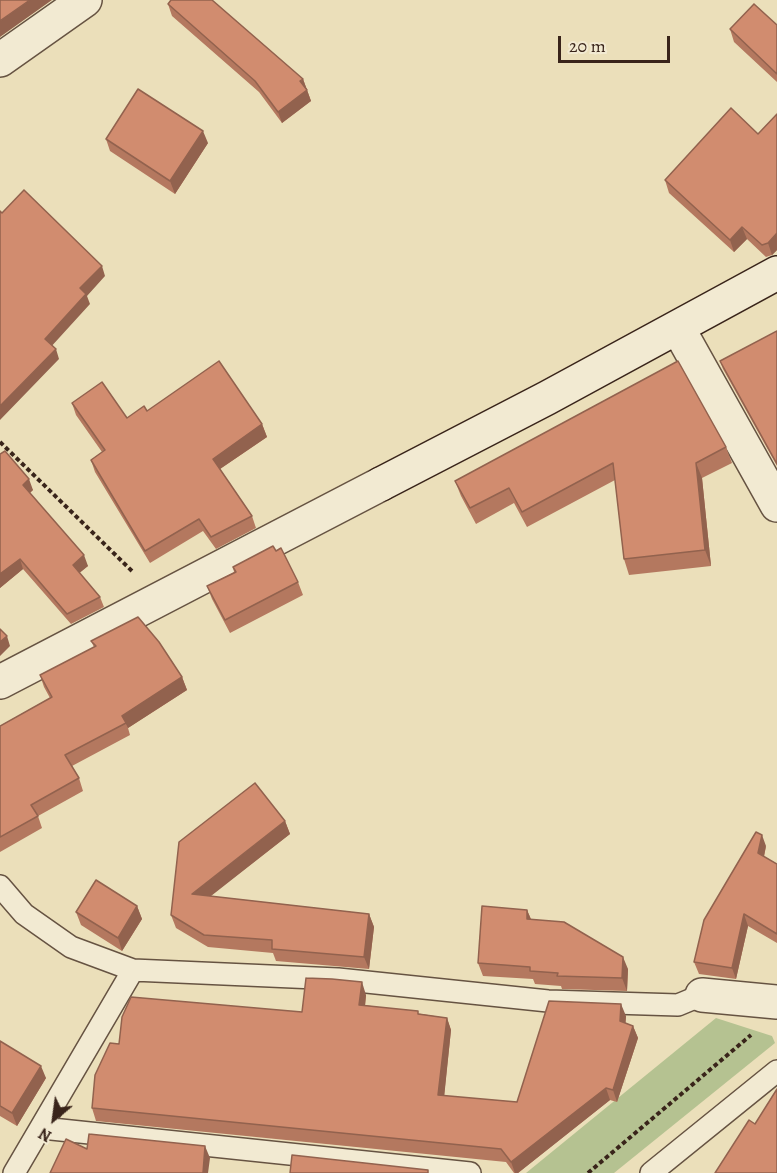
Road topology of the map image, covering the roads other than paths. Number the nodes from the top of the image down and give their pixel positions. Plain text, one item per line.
1 (85, 0) edge
2 (0, 60) edge
3 (777, 273) edge
4 (678, 328) junction
5 (777, 506) edge
6 (0, 682) edge
7 (0, 886) edge
8 (133, 970) junction
9 (702, 995) joint
10 (777, 1002) edge
11 (777, 1071) edge
12 (42, 1128) junction
13 (14, 1173) edge
14 (470, 1173) edge
15 (651, 1173) edge

1 - 2 street
3 - 4 street
4 - 5 street
4 - 6 street
7 - 8 lane
8 - 9 lane
8 - 12 lane
9 - 10 street
11 - 15 lane
12 - 13 lane
12 - 14 lane

